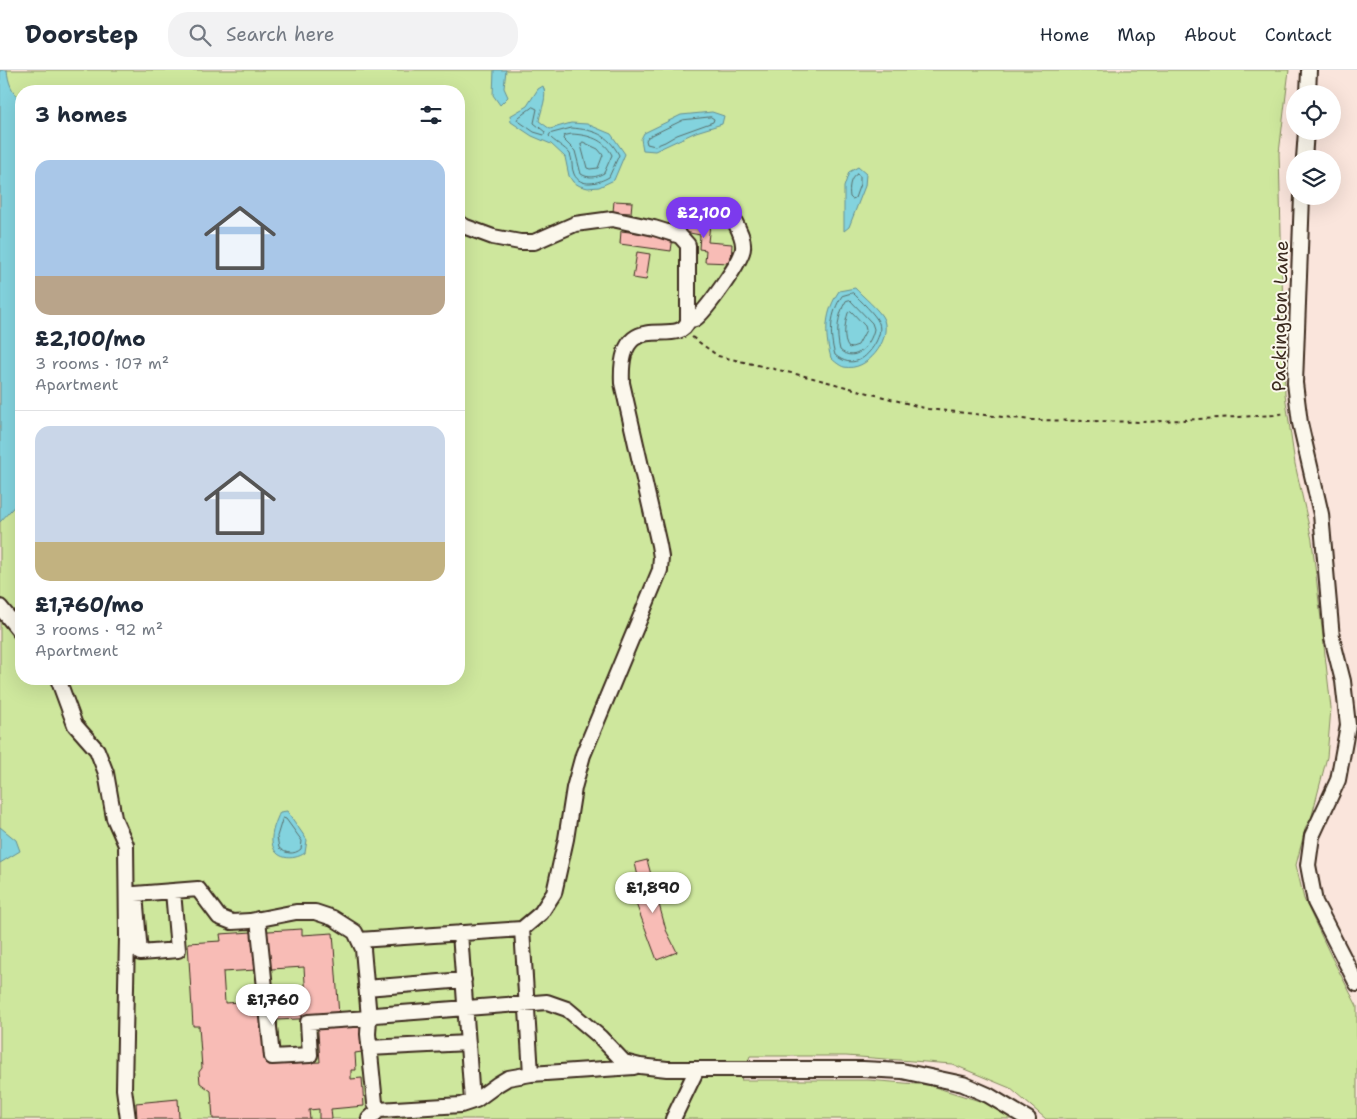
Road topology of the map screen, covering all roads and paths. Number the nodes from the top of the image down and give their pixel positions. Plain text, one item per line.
1 (1309, 70) edge
2 (1308, 85) edge
3 (1302, 205) edge
4 (735, 222) dead end
5 (465, 226) edge
6 (685, 325) junction
7 (1274, 415) dead end
8 (0, 607) edge
9 (15, 626) edge
10 (60, 685) edge
11 (174, 891) junction
12 (258, 919) junction
13 (522, 929) junction
14 (460, 933) junction
15 (359, 940) junction
16 (464, 980) junction
17 (1357, 984) edge
18 (366, 988) junction
19 (527, 1004) junction
20 (466, 1008) junction
21 (369, 1018) junction
22 (468, 1043) junction
23 (369, 1048) junction
24 (640, 1066) junction
25 (697, 1069) junction
26 (531, 1074) junction
27 (472, 1101) junction
28 (374, 1114) edge
29 (128, 1119) edge
30 (673, 1119) edge
31 (1028, 1119) edge

1 - 2 street
3 - 17 street, Packington Lane
4 - 6 street
5 - 6 street
6 - 7 path
6 - 13 street
8 - 9 street
10 - 29 street
11 - 11 street
11 - 12 street
12 - 15 street
12 - 21 street
13 - 14 street
13 - 19 street
14 - 15 street
14 - 16 street
15 - 18 street
16 - 18 street
16 - 20 street
18 - 21 street
19 - 20 street
19 - 24 street
19 - 26 street
20 - 21 street
20 - 22 street
21 - 23 street
22 - 23 street
22 - 27 street
23 - 28 street
24 - 25 street
24 - 26 street
25 - 30 street
25 - 31 street
26 - 27 street
27 - 28 street

